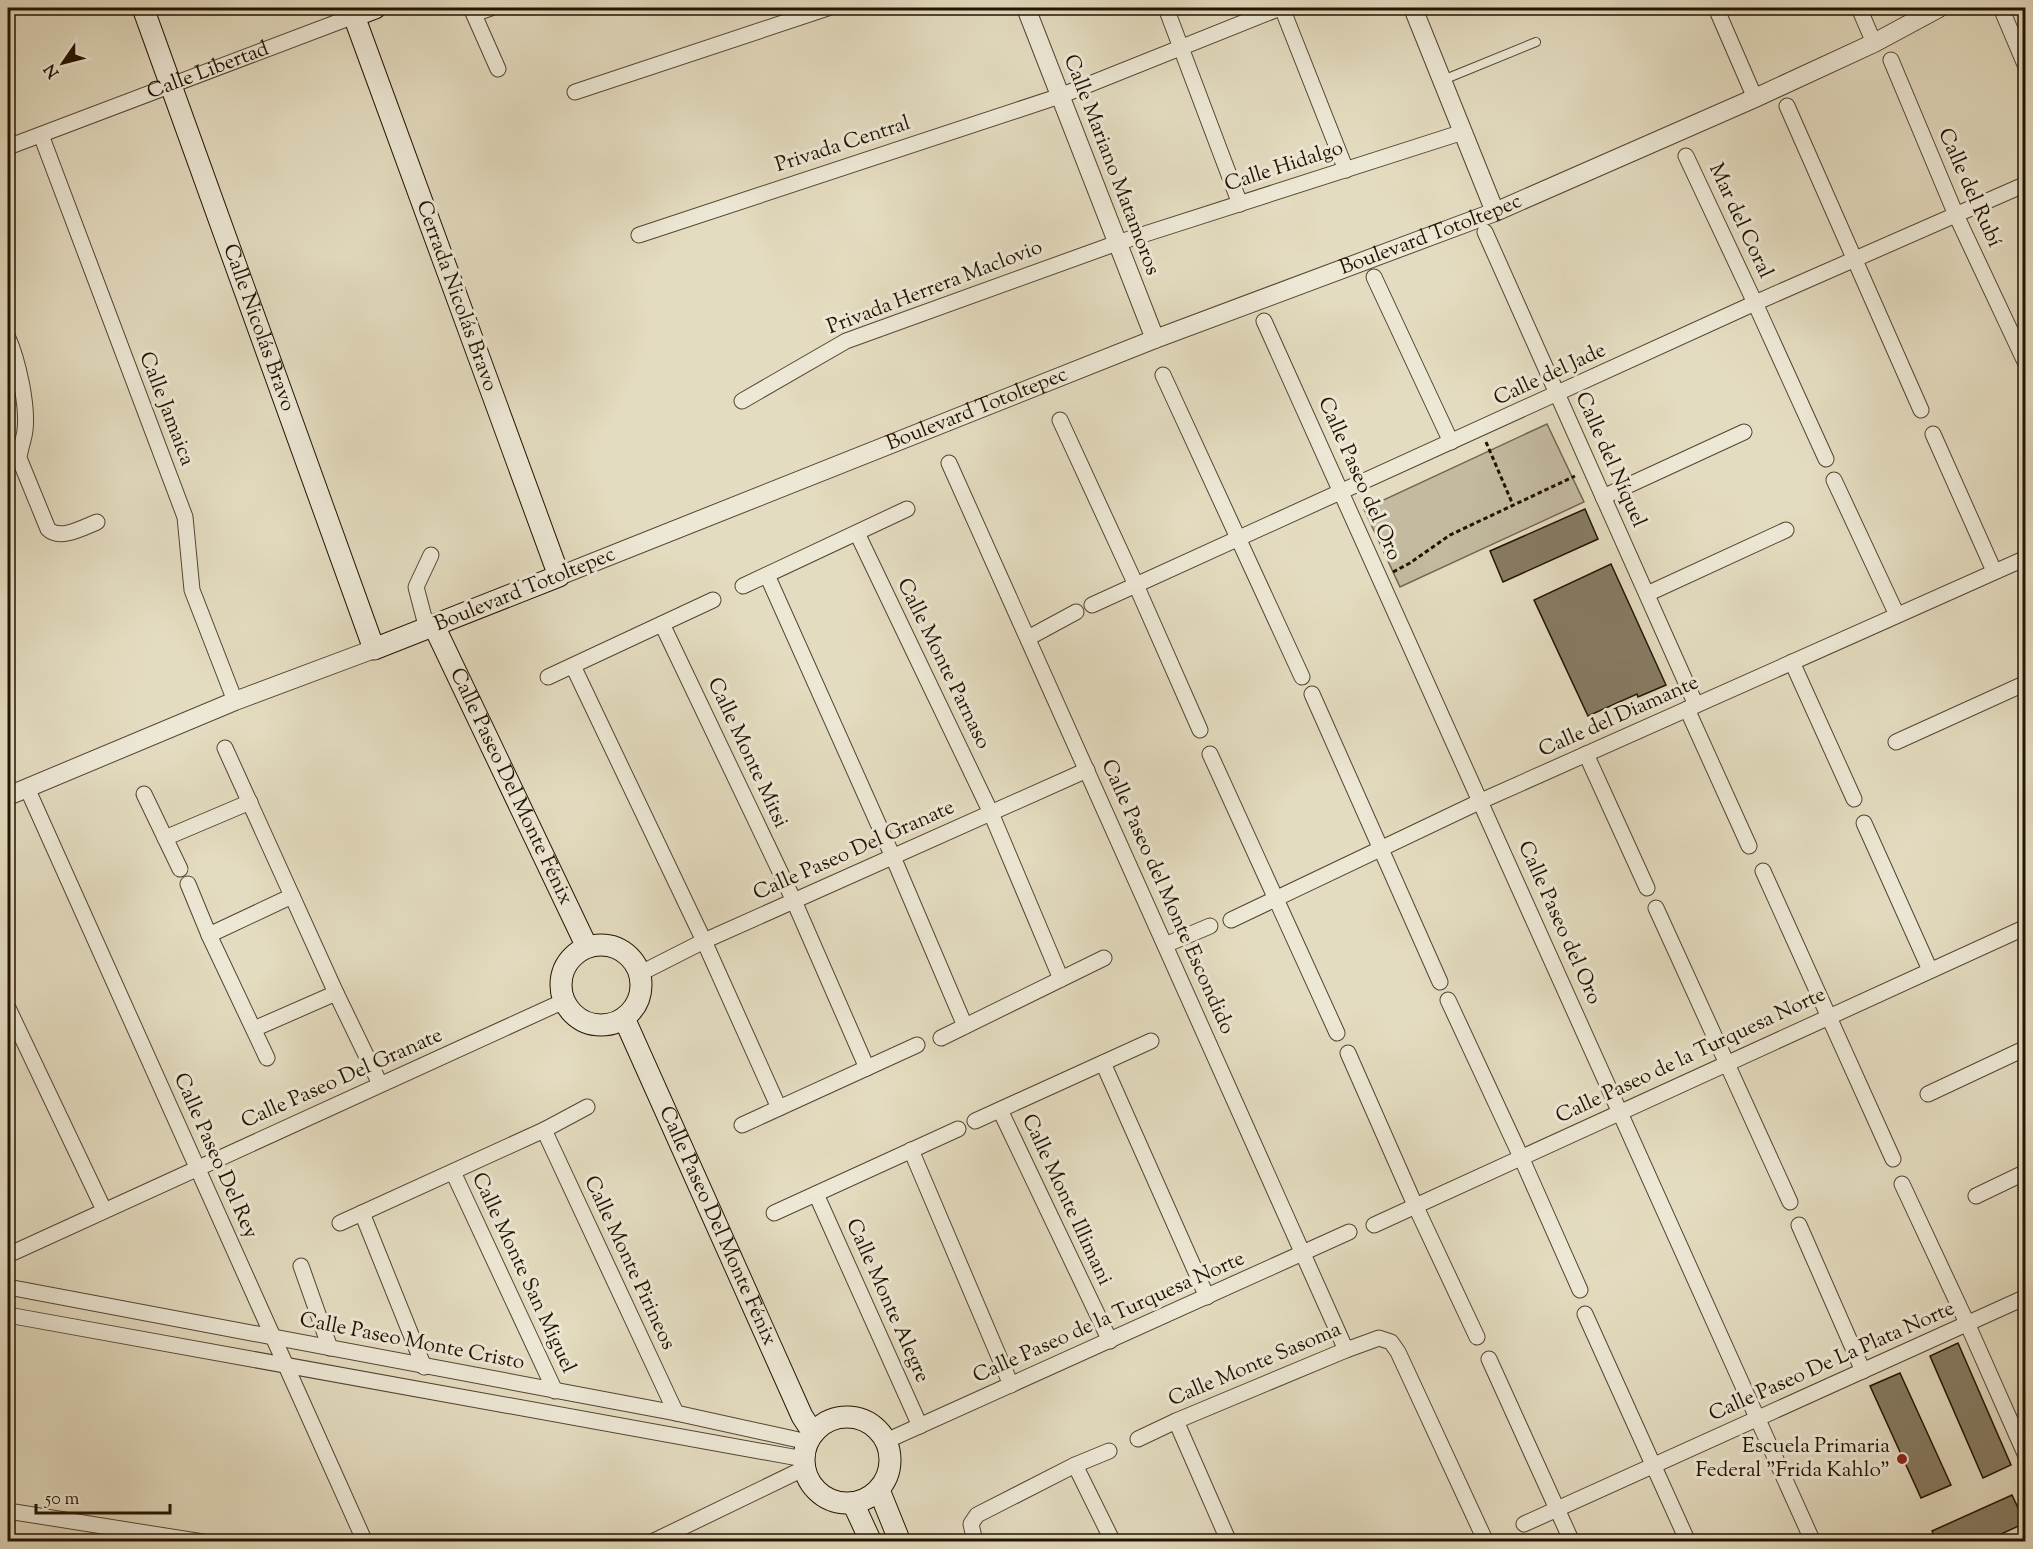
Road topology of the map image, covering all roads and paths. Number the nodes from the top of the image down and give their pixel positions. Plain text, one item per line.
1 (143, 8) edge
2 (375, 8) edge
3 (491, 8) edge
4 (828, 8) edge
5 (1026, 8) edge
6 (1166, 8) edge
7 (1281, 8) edge
8 (1413, 8) edge
9 (1716, 8) edge
10 (1859, 8) edge
11 (1939, 8) edge
12 (2001, 8) edge
13 (472, 11) edge
14 (354, 16) junction
15 (1536, 42) dead end
16 (1874, 43) junction
17 (1181, 48) junction
18 (1891, 60) dead end
19 (2025, 67) edge
20 (498, 69) dead end
21 (1442, 80) junction
22 (172, 85) junction
23 (575, 92) dead end
24 (1060, 96) junction
25 (1755, 98) junction
26 (1787, 106) dead end
27 (1463, 132) junction
28 (41, 135) junction
29 (8, 147) edge
30 (1686, 156) dead end
31 (1346, 170) junction
32 (2025, 184) edge
33 (1240, 204) junction
34 (1495, 212) junction
35 (1956, 215) junction
36 (1485, 232) dead end
37 (639, 235) dead end
38 (1118, 243) junction
39 (1853, 260) junction
40 (1374, 277) dead end
41 (1755, 303) junction
42 (1264, 321) dead end
43 (8, 338) edge
44 (1155, 339) junction
45 (2025, 364) edge
46 (1163, 375) dead end
47 (1557, 395) junction
48 (742, 401) dead end
49 (1921, 410) dead end
50 (1060, 420) dead end
51 (1480, 429) junction
52 (1744, 432) dead end
53 (1933, 434) dead end
54 (1452, 442) junction
55 (1826, 459) dead end
56 (949, 463) dead end
57 (1590, 469) junction
58 (1834, 480) dead end
59 (1342, 492) junction
60 (1603, 497) junction
61 (1513, 505) junction
62 (907, 509) dead end
63 (97, 522) dead end
64 (1786, 530) dead end
65 (857, 532) junction
66 (1240, 539) junction
67 (431, 555) dead end
68 (2025, 558) edge
69 (1994, 571) junction
70 (767, 575) junction
71 (559, 576) junction
72 (1380, 578) junction
73 (1136, 585) junction
74 (744, 586) dead end
75 (1647, 594) junction
76 (713, 600) dead end
77 (1092, 605) dead end
78 (1076, 612) dead end
79 (1897, 615) junction
80 (662, 624) junction
81 (430, 628) junction
82 (1028, 638) junction
83 (374, 649) junction
84 (1792, 662) junction
85 (573, 666) junction
86 (1302, 676) dead end
87 (548, 677) dead end
88 (2025, 683) edge
89 (1312, 694) dead end
90 (235, 701) junction
91 (1692, 707) junction
92 (1200, 730) dead end
93 (1896, 742) dead end
94 (225, 748) dead end
95 (1586, 753) junction
96 (1210, 754) dead end
97 (1087, 770) junction
98 (27, 788) junction
99 (144, 794) dead end
100 (8, 796) edge
101 (1854, 799) dead end
102 (1481, 801) junction
103 (250, 802) junction
104 (991, 813) junction
105 (1864, 823) dead end
106 (165, 838) junction
107 (1749, 846) dead end
108 (1379, 849) junction
109 (893, 857) junction
110 (180, 869) dead end
111 (1763, 871) dead end
112 (188, 884) dead end
113 (1647, 888) dead end
114 (292, 896) junction
115 (1277, 898) junction
116 (794, 901) junction
117 (1656, 908) dead end
118 (1231, 920) dead end
119 (1210, 926) dead end
120 (2025, 927) edge
121 (209, 935) junction
122 (704, 942) junction
123 (1166, 945) junction
124 (587, 947) junction
125 (1104, 957) dead end
126 (1930, 970) junction
127 (639, 974) junction
128 (1061, 978) junction
129 (1440, 982) dead end
130 (336, 993) junction
131 (1448, 1000) dead end
132 (564, 1001) junction
133 (8, 1008) edge
134 (1829, 1016) junction
135 (624, 1018) junction
136 (965, 1026) junction
137 (254, 1029) junction
138 (1337, 1033) dead end
139 (941, 1038) dead end
140 (1151, 1041) dead end
141 (917, 1045) dead end
142 (2025, 1048) edge
143 (1348, 1053) dead end
144 (267, 1058) dead end
145 (1103, 1063) junction
146 (1727, 1063) junction
147 (867, 1068) junction
148 (380, 1084) junction
149 (1928, 1094) dead end
150 (587, 1107) dead end
151 (779, 1108) junction
152 (1000, 1110) junction
153 (1621, 1111) junction
154 (975, 1121) dead end
155 (742, 1125) dead end
156 (958, 1129) dead end
157 (544, 1130) junction
158 (911, 1150) junction
159 (1521, 1157) junction
160 (1893, 1160) dead end
161 (197, 1168) junction
162 (453, 1172) junction
163 (2025, 1172) edge
164 (1902, 1184) dead end
165 (816, 1194) junction
166 (1976, 1196) dead end
167 (1790, 1202) dead end
168 (1415, 1205) junction
169 (104, 1210) junction
170 (362, 1213) junction
171 (774, 1213) dead end
172 (340, 1223) dead end
173 (1374, 1225) dead end
174 (1798, 1225) dead end
175 (1349, 1232) dead end
176 (9, 1250) edge
177 (1303, 1254) junction
178 (302, 1266) dead end
179 (8, 1287) edge
180 (1580, 1290) dead end
181 (1207, 1297) junction
182 (2025, 1297) edge
183 (1585, 1314) dead end
184 (8, 1315) edge
185 (1967, 1323) junction
186 (273, 1336) junction
187 (1477, 1337) dead end
188 (1110, 1341) junction
189 (330, 1348) junction
190 (1346, 1350) junction
191 (1489, 1359) dead end
192 (286, 1365) junction
193 (424, 1367) junction
194 (1863, 1371) junction
195 (1011, 1385) junction
196 (555, 1391) junction
197 (676, 1413) junction
198 (1758, 1418) junction
199 (1176, 1420) junction
200 (920, 1426) junction
201 (1138, 1439) dead end
202 (886, 1442) junction
203 (807, 1451) junction
204 (1109, 1451) dead end
205 (2025, 1456) edge
206 (1075, 1465) junction
207 (1654, 1466) junction
208 (879, 1490) junction
209 (853, 1503) junction
210 (1557, 1509) junction
211 (8, 1511) edge
212 (1524, 1524) dead end
213 (203, 1542) edge
214 (365, 1542) edge
215 (651, 1542) edge
216 (871, 1542) edge
217 (900, 1542) edge
218 (975, 1542) edge
219 (1113, 1542) edge
220 (1229, 1542) edge
221 (1486, 1542) edge
222 (1572, 1542) edge
223 (1688, 1542) edge
224 (1813, 1542) edge

1 - 22 main road, Calle Nicolás Bravo
2 - 14 main road, Calle Libertad
3 - 13 street
4 - 23 street
5 - 24 street, Calle Mariano Matamoros
6 - 17 street
7 - 17 street, Privada Central
7 - 31 street
8 - 21 street
9 - 25 street
10 - 16 street
11 - 16 street, Boulevard Totoltepec
12 - 19 street
13 - 20 street
14 - 22 street, Calle Libertad
14 - 71 main road, Cerrada Nicolás Bravo
15 - 21 lane
16 - 25 street, Boulevard Totoltepec
17 - 24 street, Privada Central
17 - 33 street
18 - 35 street, Calle del Rubí
21 - 27 street
22 - 28 street, Calle Libertad
22 - 83 main road, Calle Nicolás Bravo
24 - 37 street, Privada Central
24 - 38 street, Calle Mariano Matamoros
25 - 34 street, Boulevard Totoltepec
26 - 39 street
27 - 31 street, Calle Hidalgo
27 - 34 street
28 - 29 street, Calle Libertad
28 - 90 street, Calle Jamaica
30 - 41 street, Mar del Coral
31 - 33 street, Calle Hidalgo
32 - 35 street, Calle del Jade
33 - 38 street, Calle Hidalgo
34 - 44 street, Boulevard Totoltepec
35 - 39 street, Calle del Jade
35 - 45 street, Calle del Rubí
36 - 47 street, Calle del Níquel
38 - 44 street, Calle Mariano Matamoros
38 - 48 street, Privada Herrera Maclovio
39 - 41 street, Calle del Jade
39 - 49 street
40 - 54 street
41 - 47 street, Calle del Jade
41 - 55 street, Mar del Coral
42 - 59 street, Calle Paseo del Oro
43 - 63 street
44 - 71 street, Boulevard Totoltepec
46 - 66 street
47 - 51 street, Calle del Jade
47 - 57 street, Calle del Níquel
50 - 73 street
51 - 54 street, Calle del Jade
51 - 61 path
52 - 60 street
53 - 69 street
54 - 59 street, Calle del Jade
56 - 82 street, Calle Paseo del Monte Escondido
57 - 60 street, Calle del Níquel
57 - 61 path
58 - 79 street
59 - 66 street, Calle del Jade
59 - 72 street, Calle Paseo del Oro
60 - 75 street, Calle del Níquel
61 - 72 path
62 - 65 street
64 - 75 street
65 - 70 street
65 - 104 street, Calle Monte Parnaso
66 - 73 street, Calle del Jade
66 - 86 street
67 - 81 street
68 - 69 street, Calle del Diamante
69 - 79 street, Calle del Diamante
70 - 74 street
70 - 109 street
71 - 81 main road, Boulevard Totoltepec
72 - 102 street, Calle Paseo del Oro
73 - 77 street, Calle del Jade
73 - 92 street
75 - 91 street, Calle del Níquel
76 - 80 street
78 - 82 street
79 - 84 street, Calle del Diamante
80 - 85 street
80 - 116 street, Calle Monte Mitsi
81 - 83 main road, Boulevard Totoltepec
81 - 124 main road, Calle Paseo Del Monte Fénix
82 - 97 street, Calle Paseo del Monte Escondido
83 - 90 street, Boulevard Totoltepec
84 - 91 street, Calle del Diamante
84 - 101 street
85 - 87 street
85 - 122 street
88 - 93 street
89 - 108 street
90 - 98 street, Boulevard Totoltepec
91 - 95 street, Calle del Diamante
91 - 107 street, Calle del Níquel
94 - 103 street
95 - 102 street, Calle del Diamante
95 - 113 street
96 - 115 street
97 - 104 street, Calle Paseo Del Granate
97 - 123 street, Calle Paseo del Monte Escondido
98 - 100 street, Boulevard Totoltepec
98 - 161 street, Calle Paseo Del Rey
99 - 106 street
102 - 108 street, Calle del Diamante
102 - 153 street, Calle Paseo del Oro
103 - 106 street
103 - 114 street
104 - 109 street, Calle Paseo Del Granate
104 - 128 street, Calle Monte Parnaso
105 - 126 street
106 - 110 street
108 - 115 street, Calle del Diamante
108 - 129 street
109 - 116 street, Calle Paseo Del Granate
109 - 136 street
111 - 134 street
112 - 121 street
114 - 121 street
114 - 130 street
115 - 118 street, Calle del Diamante
115 - 138 street
116 - 122 street, Calle Paseo Del Granate
116 - 147 street, Calle Monte Mitsi
117 - 146 street
119 - 123 street
120 - 126 street, Calle Paseo de la Turquesa Norte
121 - 137 street
122 - 127 street, Calle Paseo Del Granate
122 - 151 street
123 - 177 street, Calle Paseo del Monte Escondido
124 - 127 main road
124 - 132 main road
125 - 128 street
126 - 134 street, Calle Paseo de la Turquesa Norte
127 - 135 main road
128 - 136 street
130 - 137 street
130 - 148 street
131 - 159 street
132 - 135 main road
132 - 148 street, Calle Paseo Del Granate
133 - 169 street
134 - 146 street, Calle Paseo de la Turquesa Norte
134 - 160 street
135 - 203 main road, Calle Paseo Del Monte Fénix
136 - 139 street
137 - 144 street
140 - 145 street
141 - 147 street
142 - 149 street
143 - 168 street
145 - 152 street
145 - 181 street
146 - 153 street, Calle Paseo de la Turquesa Norte
146 - 167 street
147 - 151 street
148 - 161 street, Calle Paseo Del Granate
150 - 157 street
151 - 155 street
152 - 154 street
152 - 188 street, Calle Monte Illimani
153 - 159 street, Calle Paseo de la Turquesa Norte
153 - 198 street, Calle Paseo del Oro
156 - 158 street
157 - 162 street
157 - 197 street, Calle Monte Pirineos
158 - 165 street
158 - 195 street
159 - 168 street, Calle Paseo de la Turquesa Norte
159 - 180 street
161 - 169 street, Calle Paseo Del Granate
161 - 186 street, Calle Paseo Del Rey
162 - 170 street
162 - 196 street, Calle Monte San Miguel
163 - 166 street
164 - 185 street
165 - 171 street
165 - 200 street, Calle Monte Alegre
168 - 173 street, Calle Paseo de la Turquesa Norte
168 - 187 street
169 - 176 street, Calle Paseo Del Granate
170 - 172 street
170 - 193 street
174 - 194 street
175 - 177 street, Calle Paseo de la Turquesa Norte
177 - 181 street, Calle Paseo de la Turquesa Norte
177 - 190 street, Calle Paseo del Monte Escondido
178 - 189 street
179 - 186 street, Calle Paseo Monte Cristo
181 - 188 street, Calle Paseo de la Turquesa Norte
182 - 185 street, Calle Paseo De La Plata Norte
183 - 207 street
184 - 192 street, Calle Paseo Monte Cristo
185 - 194 street, Calle Paseo De La Plata Norte
185 - 205 street
186 - 189 street, Calle Paseo Monte Cristo
186 - 192 street, Calle Paseo Del Rey
188 - 195 street, Calle Paseo de la Turquesa Norte
189 - 193 street, Calle Paseo Monte Cristo
190 - 199 street, Calle Monte Sasoma
190 - 221 street, Calle Monte Sasoma
191 - 210 street
192 - 203 street, Calle Paseo Monte Cristo
192 - 214 street, Calle Paseo Del Rey
193 - 196 street, Calle Paseo Monte Cristo
194 - 198 street, Calle Paseo De La Plata Norte
195 - 200 street, Calle Paseo de la Turquesa Norte
196 - 197 street, Calle Paseo Monte Cristo
197 - 203 street, Calle Paseo Monte Cristo
198 - 207 street, Calle Paseo De La Plata Norte
198 - 224 street, Calle Paseo del Oro
199 - 201 street, Calle Monte Sasoma
199 - 220 street
200 - 202 street, Calle Paseo de la Turquesa Norte
202 - 203 main road
202 - 208 main road
203 - 209 main road
203 - 215 street
204 - 206 street
206 - 218 street
206 - 219 street
207 - 210 street, Calle Paseo De La Plata Norte
207 - 223 street
208 - 209 main road
208 - 217 main road
209 - 216 main road
210 - 212 street, Calle Paseo De La Plata Norte
210 - 222 street
211 - 213 street

